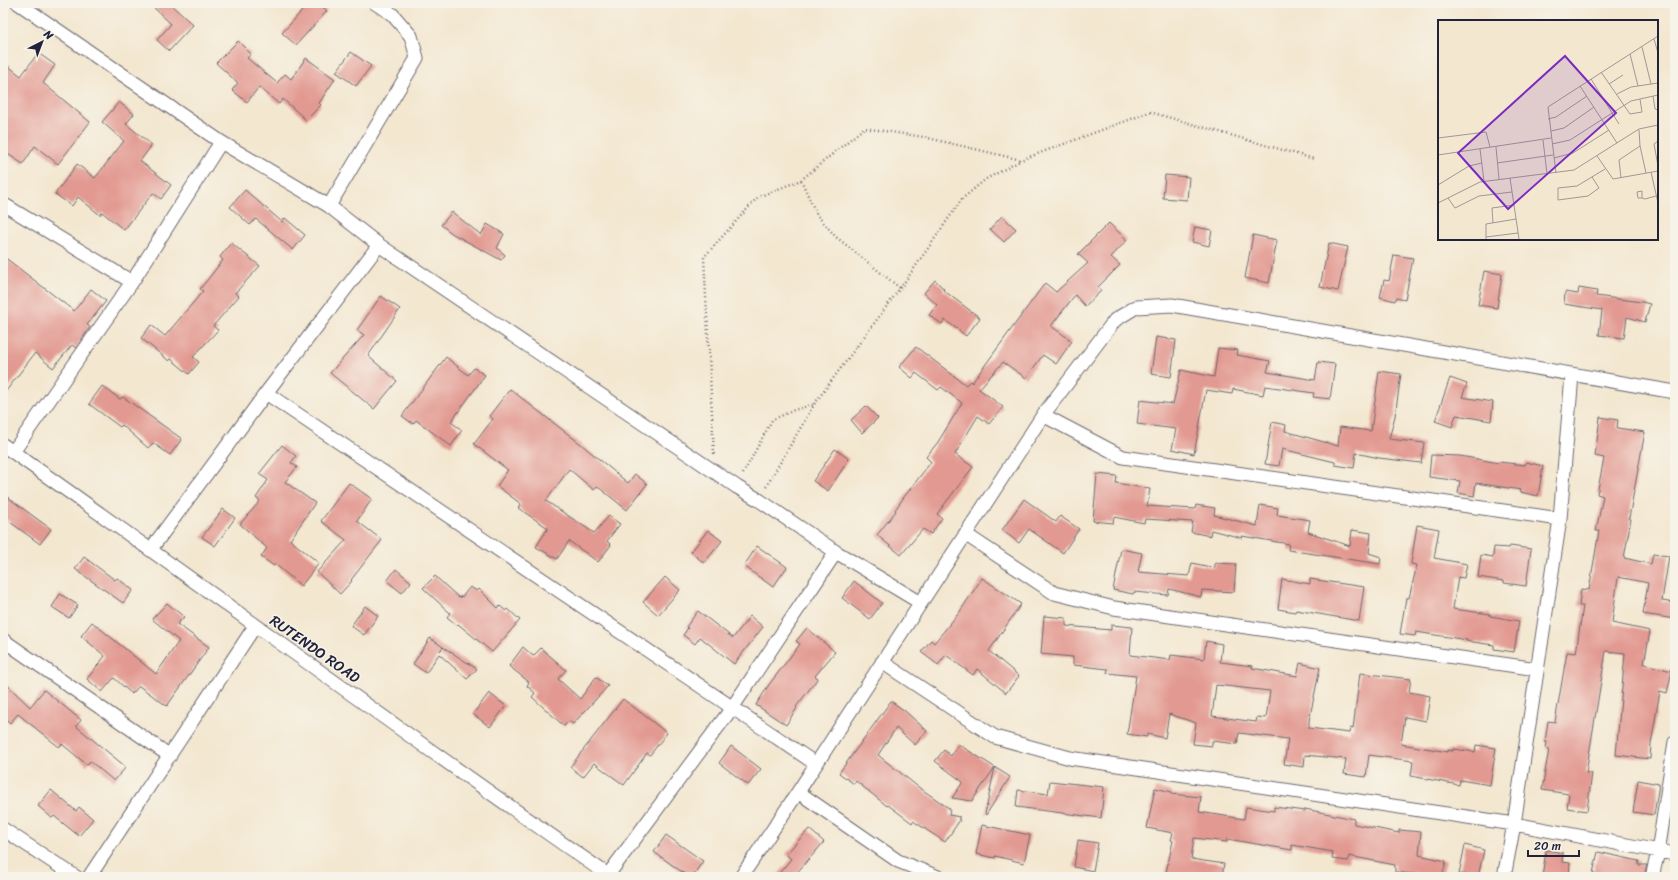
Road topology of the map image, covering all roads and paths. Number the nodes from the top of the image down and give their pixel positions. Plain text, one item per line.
1 (18, 3) edge
2 (375, 3) edge
3 (221, 142) junction
4 (1314, 158) dead end
5 (1021, 160) junction
6 (801, 180) junction
7 (3, 204) edge
8 (329, 206) junction
9 (379, 245) junction
10 (132, 282) junction
11 (900, 288) junction
12 (1572, 375) junction
13 (1675, 392) edge
14 (266, 393) junction
15 (815, 403) junction
16 (1044, 415) junction
17 (8, 449) edge
18 (715, 472) junction
19 (736, 487) junction
20 (759, 500) junction
21 (1560, 519) junction
22 (965, 534) junction
23 (151, 549) junction
24 (836, 552) junction
25 (921, 603) junction
26 (255, 626) junction
27 (3, 640) edge
28 (882, 662) junction
29 (1538, 669) junction
30 (732, 708) junction
31 (1675, 742) edge
32 (170, 756) junction
33 (816, 764) junction
34 (798, 792) junction
35 (1514, 824) junction
36 (3, 829) edge
37 (1658, 852) junction
38 (1675, 854) edge
39 (610, 876) edge
40 (76, 877) edge
41 (89, 877) edge
42 (741, 877) edge
43 (938, 877) edge
44 (1504, 877) edge
45 (1652, 877) edge

1 - 3 street
2 - 8 street
3 - 8 street
3 - 10 street
4 - 5 path
5 - 6 path
5 - 11 path
6 - 11 path
6 - 18 path
7 - 10 street
8 - 9 street
9 - 14 street
9 - 18 street
10 - 17 street
11 - 15 path
12 - 13 street
12 - 16 street
12 - 21 street
14 - 23 street
14 - 30 street
15 - 19 path
15 - 20 path
16 - 21 street
16 - 22 street
17 - 23 street, RUTENDO ROAD
18 - 19 street
19 - 20 street
20 - 24 street
21 - 29 street
22 - 25 street
22 - 29 street
23 - 26 street, RUTENDO ROAD
24 - 25 street
24 - 30 street
25 - 28 street
26 - 32 street
26 - 39 street, RUTENDO ROAD
27 - 32 street
28 - 33 street
28 - 35 street
29 - 35 street
30 - 33 street
30 - 39 street
31 - 37 street
32 - 41 street
33 - 34 street
34 - 42 street
34 - 43 street
35 - 37 street
35 - 44 street
36 - 40 street
37 - 38 street
37 - 45 street

